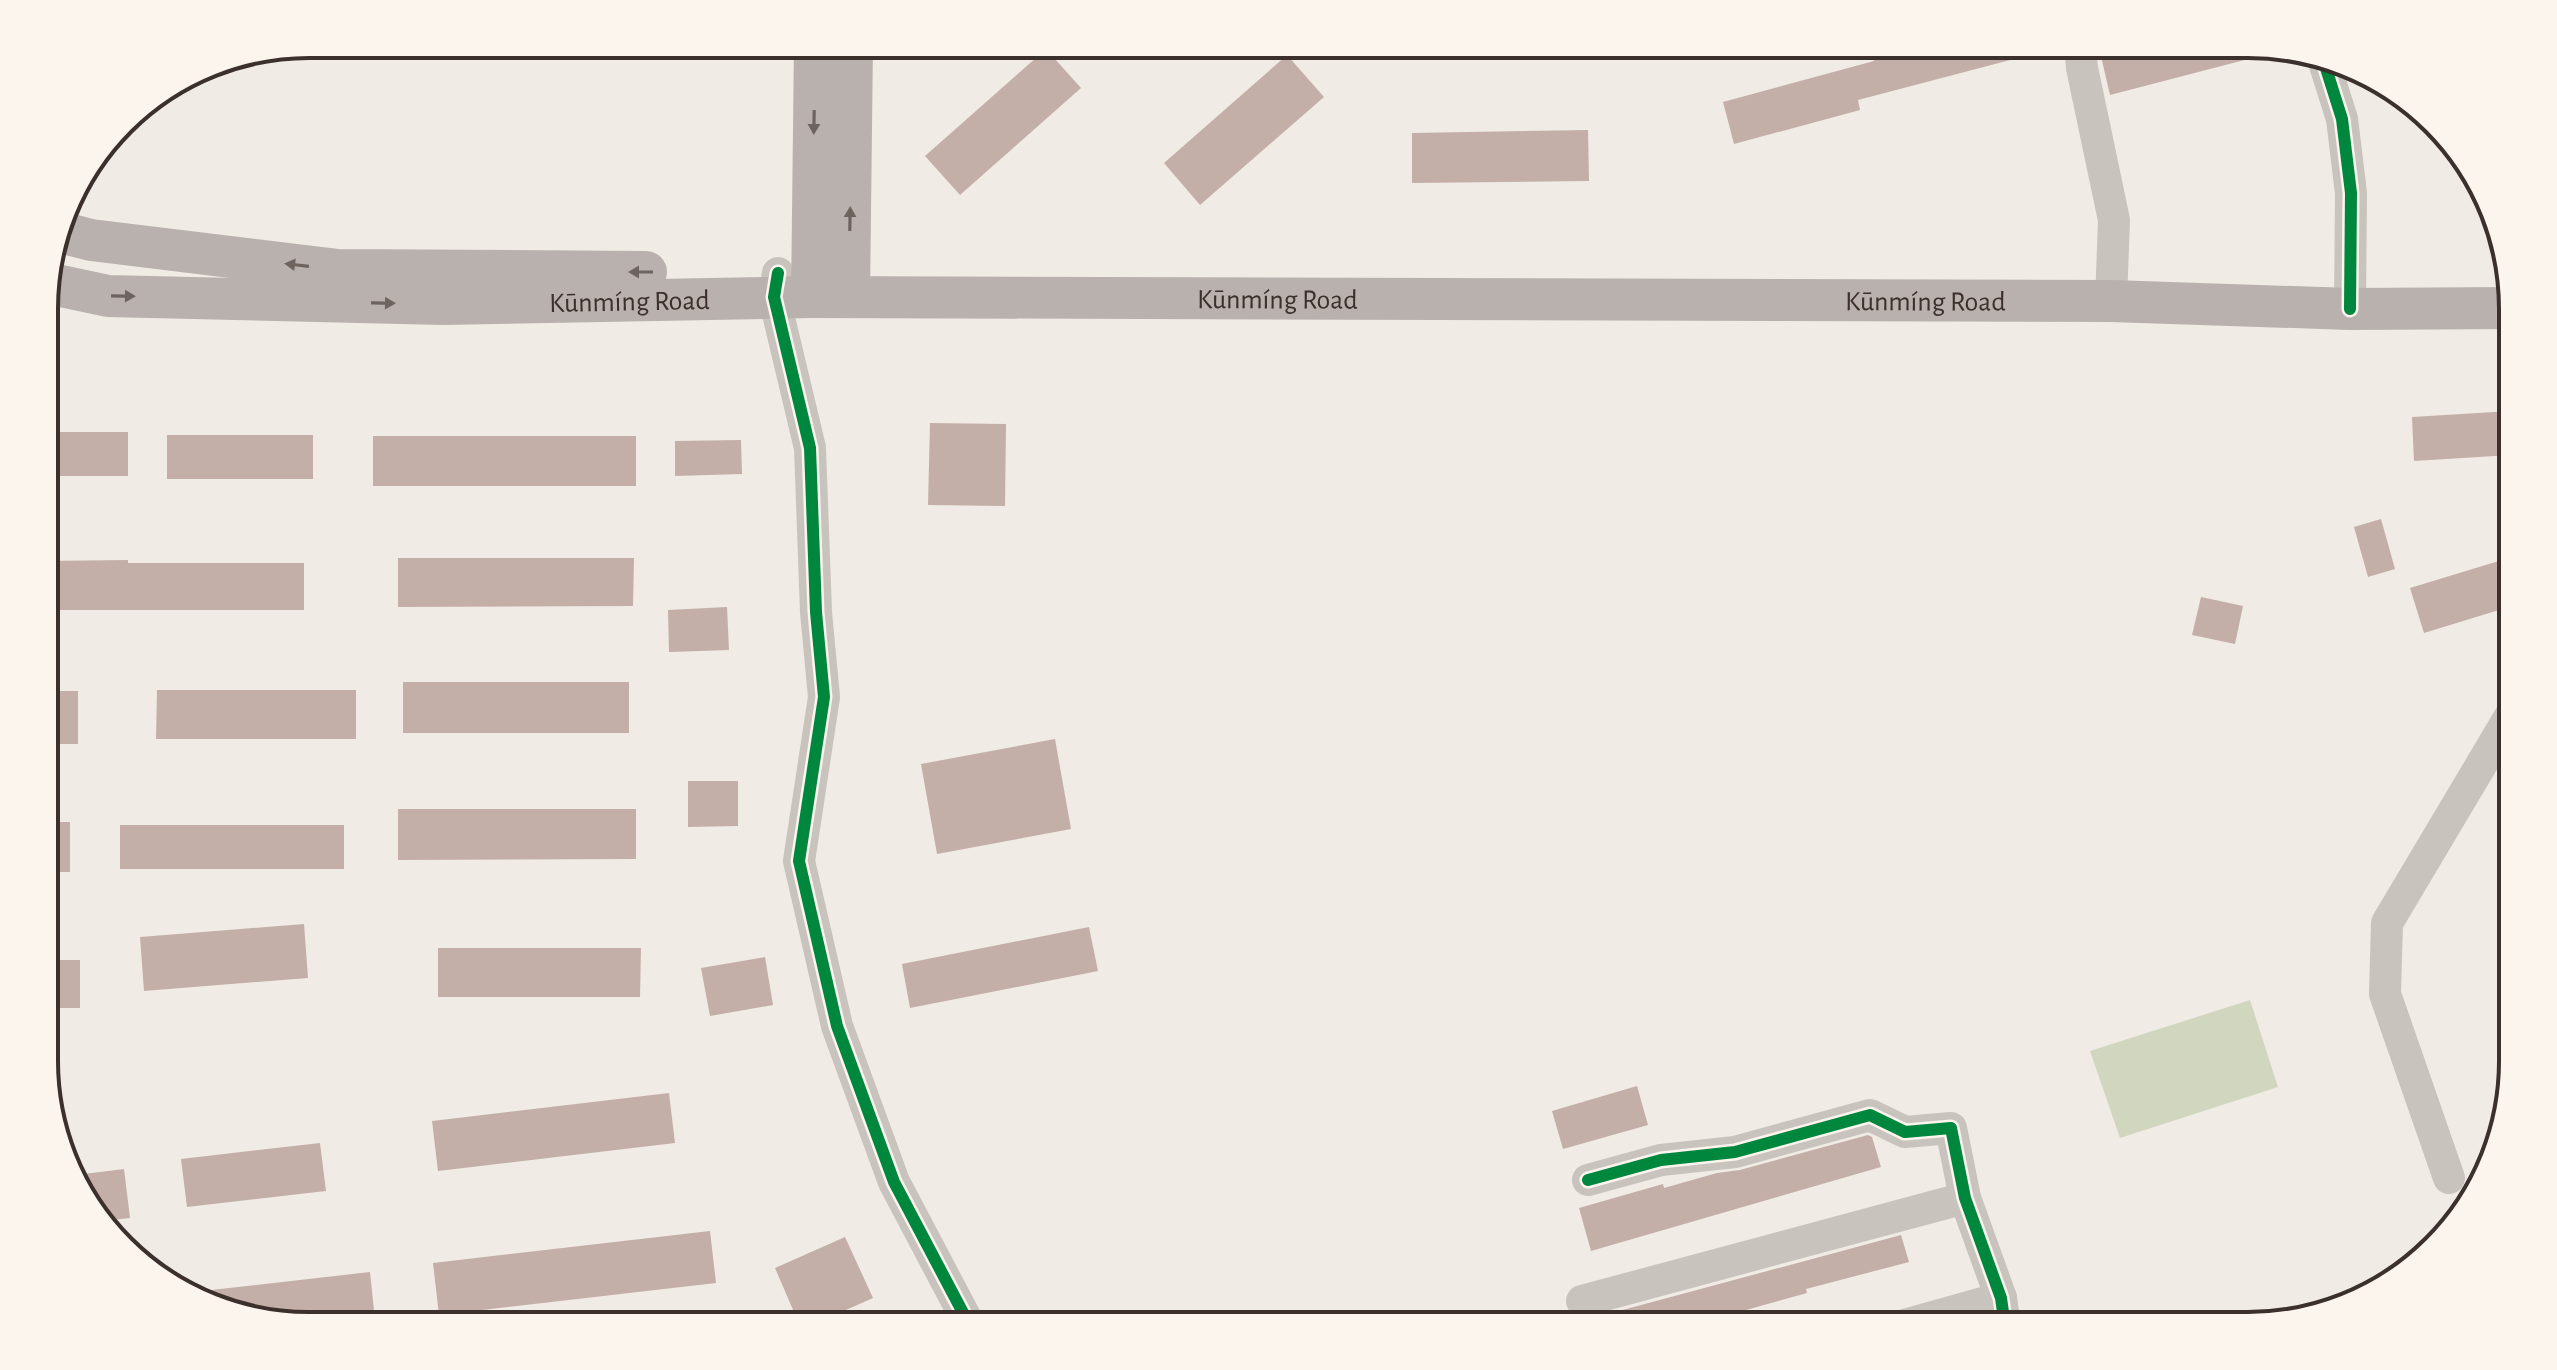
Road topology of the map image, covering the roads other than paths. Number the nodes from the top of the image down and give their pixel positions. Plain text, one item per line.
1 (815, 58) edge
2 (850, 58) edge
3 (2081, 58) edge
4 (2327, 72) edge
5 (70, 235) edge
6 (2497, 283) edge
7 (812, 285) junction
8 (59, 286) edge
9 (2111, 291) junction
10 (2350, 297) junction
11 (2499, 307) edge
12 (2499, 735) edge
13 (2449, 1178) dead end
14 (1588, 1180) dead end
15 (1965, 1198) junction
16 (1582, 1301) dead end
17 (962, 1312) edge
18 (2003, 1312) edge

1 -> 7 main road
7 -> 2 main road
3 - 9 street
4 - 10 street
7 -> 5 main road, Kūnmíng Road
6 - 10 main road, Kūnmíng Road
8 -> 7 main road, Kūnmíng Road
7 - 9 main road, Kūnmíng Road
7 - 17 street
9 - 10 main road, Kūnmíng Road
10 - 11 main road, Kūnmíng Road
12 - 13 street
14 - 15 street
15 - 16 street
15 - 18 street

